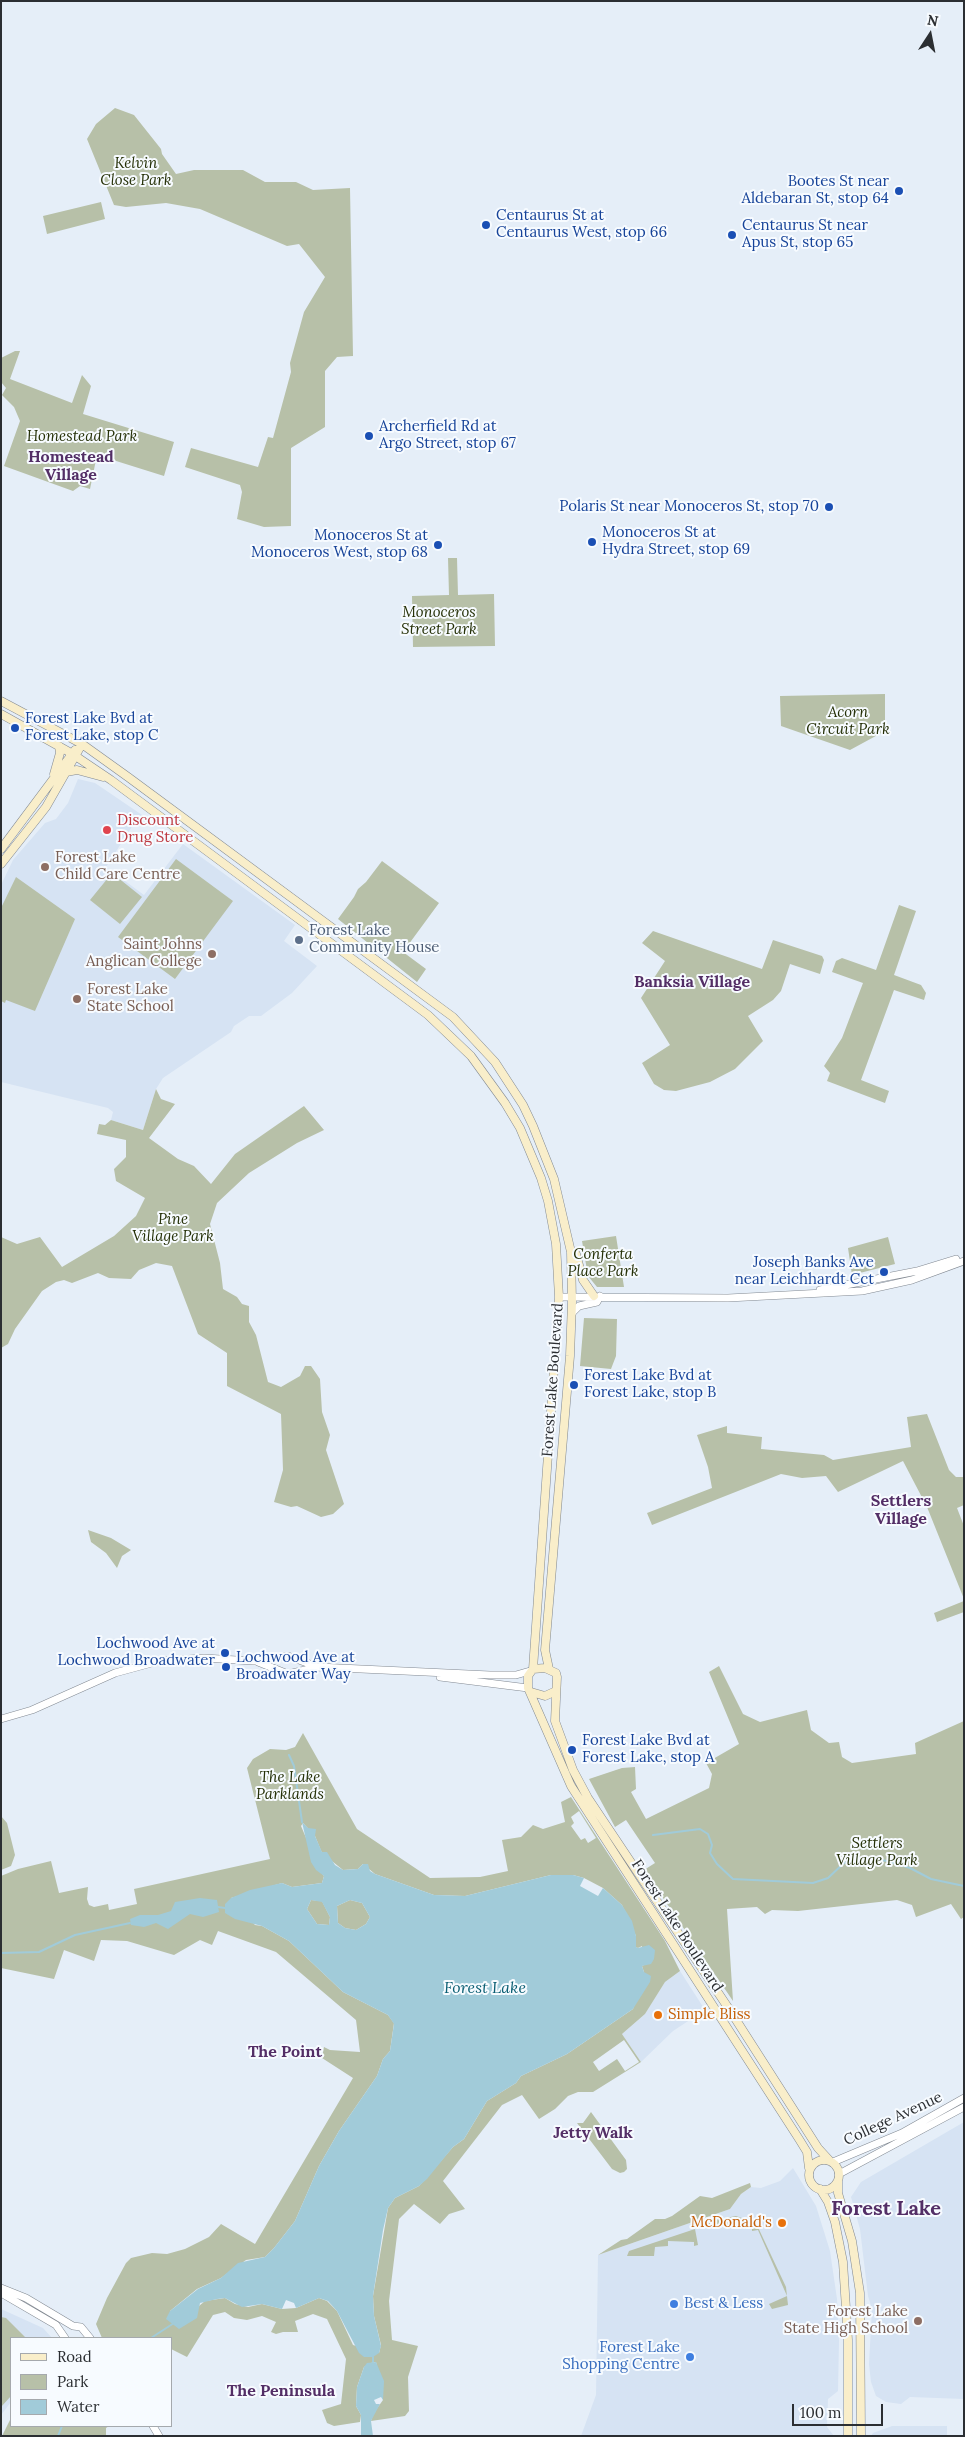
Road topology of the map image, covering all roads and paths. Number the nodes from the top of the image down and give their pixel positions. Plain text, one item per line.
1 (1, 700) edge
2 (1, 714) edge
3 (82, 744) junction
4 (59, 746) junction
5 (74, 755) junction
6 (66, 772) junction
7 (111, 780) junction
8 (52, 783) junction
9 (1, 849) edge
10 (1, 864) edge
11 (571, 1252) junction
12 (964, 1256) edge
13 (964, 1261) edge
14 (796, 1295) junction
15 (572, 1296) junction
16 (597, 1296) junction
17 (559, 1297) junction
18 (572, 1313) junction
19 (282, 1658) junction
20 (294, 1659) junction
21 (253, 1661) junction
22 (318, 1667) junction
23 (550, 1669) junction
24 (280, 1670) junction
25 (532, 1670) junction
26 (293, 1672) junction
27 (418, 1673) junction
28 (530, 1690) junction
29 (556, 1691) junction
30 (1, 1719) edge
31 (723, 2011) junction
32 (964, 2098) edge
33 (964, 2107) edge
34 (831, 2161) junction
35 (809, 2168) junction
36 (838, 2177) junction
37 (820, 2190) junction
38 (1, 2288) edge
39 (1, 2293) edge
40 (73, 2326) junction
41 (63, 2337) edge
42 (64, 2337) edge
43 (88, 2337) edge
44 (848, 2436) edge
45 (861, 2436) edge

1 - 3 main road, Forest Lake Boulevard
2 - 4 main road, Forest Lake Boulevard
3 - 5 main road
3 - 11 main road, Forest Lake Boulevard
4 - 5 main road, Forest Lake Boulevard
4 - 8 main road
5 - 6 main road
5 - 7 main road, Forest Lake Boulevard
5 - 8 main road
6 - 7 main road
6 - 10 main road
7 - 17 main road, Forest Lake Boulevard
8 - 9 main road
11 - 15 main road, Forest Lake Boulevard
11 - 16 main road
12 - 14 street
13 - 14 street
14 - 16 street
15 - 16 street
15 - 17 street
15 - 18 main road, Forest Lake Boulevard
16 - 18 street
17 - 25 main road, Forest Lake Boulevard
18 - 23 main road, Forest Lake Boulevard
19 - 20 street
19 - 21 street
19 - 24 street
20 - 22 street
20 - 26 street
21 - 24 street
21 - 30 street
22 - 26 street
22 - 27 street
23 - 25 main road
23 - 29 main road
24 - 26 street
25 - 27 street
25 - 28 main road
27 - 28 street
28 - 29 main road
28 - 31 main road, Forest Lake Boulevard
29 - 31 main road, Forest Lake Boulevard
31 - 34 main road, Forest Lake Boulevard
31 - 35 main road, Forest Lake Boulevard
32 - 34 street, College Avenue
33 - 36 street, College Avenue
34 - 35 main road
34 - 36 main road
35 - 37 main road
36 - 37 main road
36 - 45 main road
37 - 44 main road
38 - 40 street
39 - 41 street
40 - 42 street
40 - 43 street

